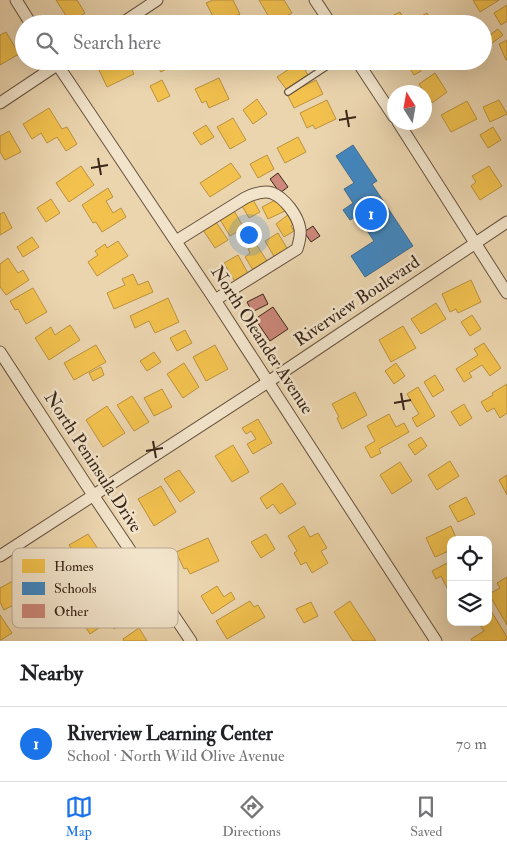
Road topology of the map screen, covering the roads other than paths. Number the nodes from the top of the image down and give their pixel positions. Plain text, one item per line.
1 (16, 0) edge
2 (157, 0) edge
3 (315, 0) edge
4 (25, 15) edge
5 (134, 15) edge
6 (326, 15) edge
7 (48, 70) edge
8 (63, 70) edge
9 (321, 70) edge
10 (363, 70) edge
11 (288, 92) dead end
12 (0, 103) edge
13 (387, 106) edge
14 (403, 130) edge
15 (507, 222) edge
16 (176, 241) junction
17 (475, 244) junction
18 (507, 293) edge
19 (216, 300) junction
20 (0, 352) edge
21 (268, 382) junction
22 (93, 495) junction
23 (12, 548) edge
24 (12, 548) edge
25 (129, 548) edge
26 (0, 556) edge
27 (178, 622) edge
28 (191, 641) edge
29 (436, 641) edge

1 - 4 street
2 - 5 street
3 - 6 street
7 - 12 street
8 - 16 street, North Oleander Avenue
9 - 11 lane
10 - 13 street
14 - 17 street
15 - 17 street, Riverview Boulevard
16 - 19 street, North Oleander Avenue
16 - 19 street
17 - 18 street
17 - 21 street, Riverview Boulevard
19 - 21 street, North Oleander Avenue
20 - 22 street, North Peninsula Drive
21 - 22 street, Riverview Boulevard
21 - 29 street, North Oleander Avenue
22 - 24 street, Riverview Boulevard
22 - 25 street, North Peninsula Drive
23 - 26 street, Riverview Boulevard
27 - 28 street, North Peninsula Drive

